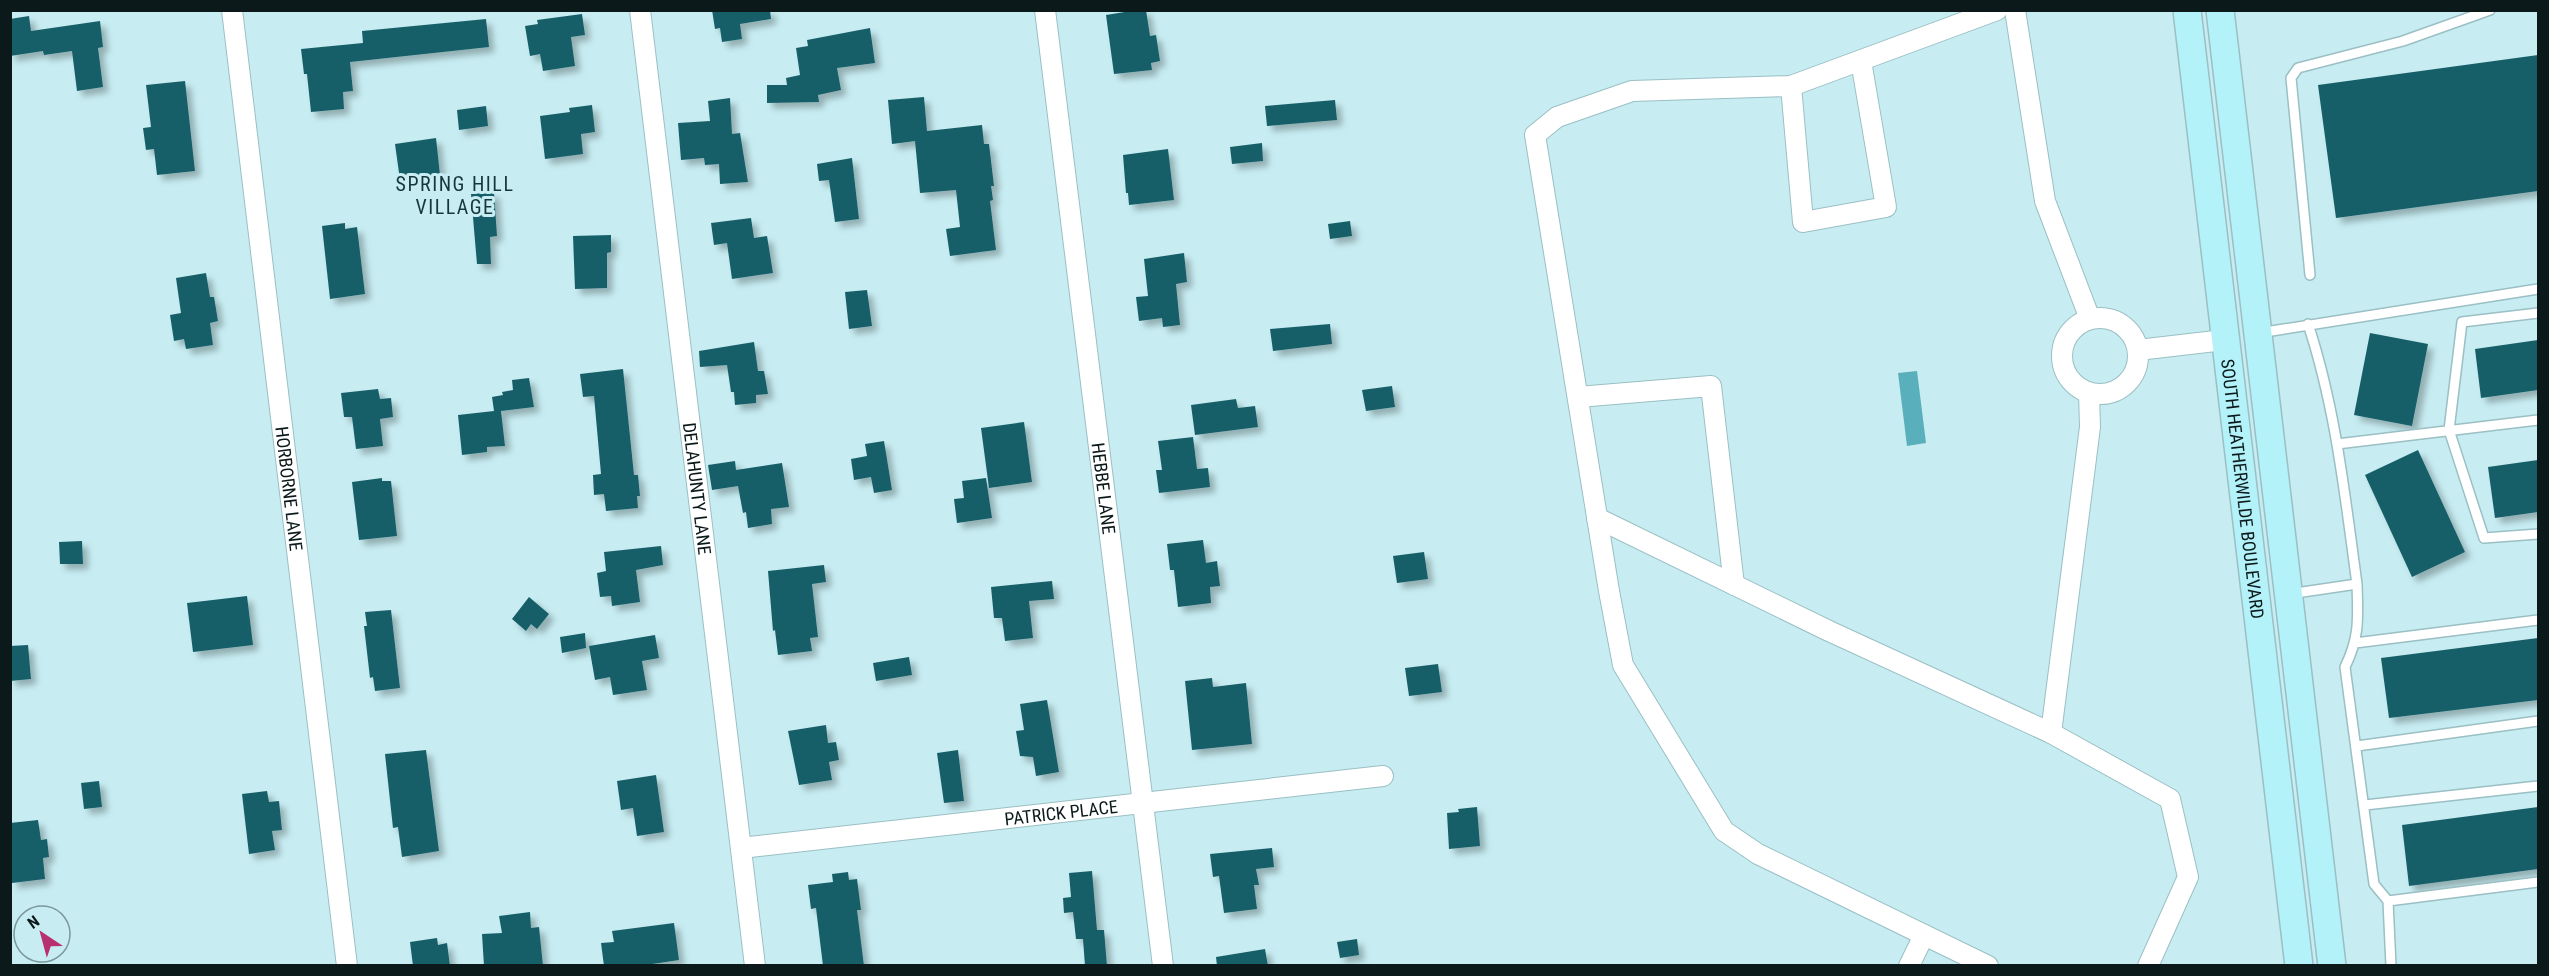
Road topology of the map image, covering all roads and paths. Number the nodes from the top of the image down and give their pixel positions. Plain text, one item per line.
1 (232, 10) edge
2 (640, 10) edge
3 (1045, 10) edge
4 (1996, 10) edge
5 (2015, 10) edge
6 (2187, 10) edge
7 (2220, 10) edge
8 (2490, 10) edge
9 (1861, 61) junction
10 (1791, 86) junction
11 (2310, 275) dead end
12 (2538, 290) edge
13 (2538, 313) edge
14 (2090, 319) junction
15 (2308, 324) junction
16 (2257, 334) junction
17 (2224, 340) junction
18 (2138, 350) junction
19 (2089, 393) junction
20 (1578, 397) junction
21 (2538, 420) edge
22 (2449, 430) junction
23 (2337, 444) junction
24 (1597, 518) junction
25 (2538, 534) edge
26 (1734, 585) junction
27 (2357, 585) junction
28 (2287, 594) junction
29 (2538, 620) edge
30 (2355, 643) junction
31 (2538, 721) edge
32 (2051, 733) junction
33 (2357, 746) junction
34 (1383, 776) dead end
35 (2538, 786) edge
36 (1141, 802) junction
37 (2365, 805) junction
38 (741, 848) junction
39 (2538, 882) edge
40 (2388, 901) junction
41 (1924, 935) junction
42 (347, 966) edge
43 (755, 966) edge
44 (1163, 966) edge
45 (1909, 966) edge
46 (1988, 966) edge
47 (2148, 966) edge
48 (2299, 966) edge
49 (2332, 966) edge
50 (2391, 966) edge

1 - 42 street, HORBORNE LANE
2 - 38 street, DELAHUNTY LANE
3 - 36 street, HEBBE LANE
4 - 9 street
5 - 14 street
6 - 17 main road, SOUTH HEATHERWILDE BOULEVARD
7 - 16 main road, SOUTH HEATHERWILDE BOULEVARD
8 - 11 lane
9 - 10 street
9 - 10 street
10 - 20 street
12 - 15 lane
13 - 22 lane
14 - 18 street
14 - 19 street
15 - 16 lane
15 - 23 lane
16 - 17 main road
16 - 28 main road, SOUTH HEATHERWILDE BOULEVARD
17 - 18 street
17 - 48 main road, SOUTH HEATHERWILDE BOULEVARD
18 - 19 street
19 - 32 street
20 - 24 street
20 - 26 street
21 - 22 lane
22 - 23 lane
22 - 25 lane
23 - 27 lane
24 - 26 street
24 - 41 street
26 - 32 street
27 - 28 lane
27 - 30 lane
28 - 49 main road, SOUTH HEATHERWILDE BOULEVARD
29 - 30 lane
30 - 33 lane
31 - 33 lane
32 - 47 street
33 - 37 lane
34 - 36 street, PATRICK PLACE
35 - 37 lane
36 - 38 street, PATRICK PLACE
36 - 44 street, HEBBE LANE
37 - 40 lane
38 - 43 street, DELAHUNTY LANE
39 - 40 lane
40 - 50 lane
41 - 45 street
41 - 46 street

